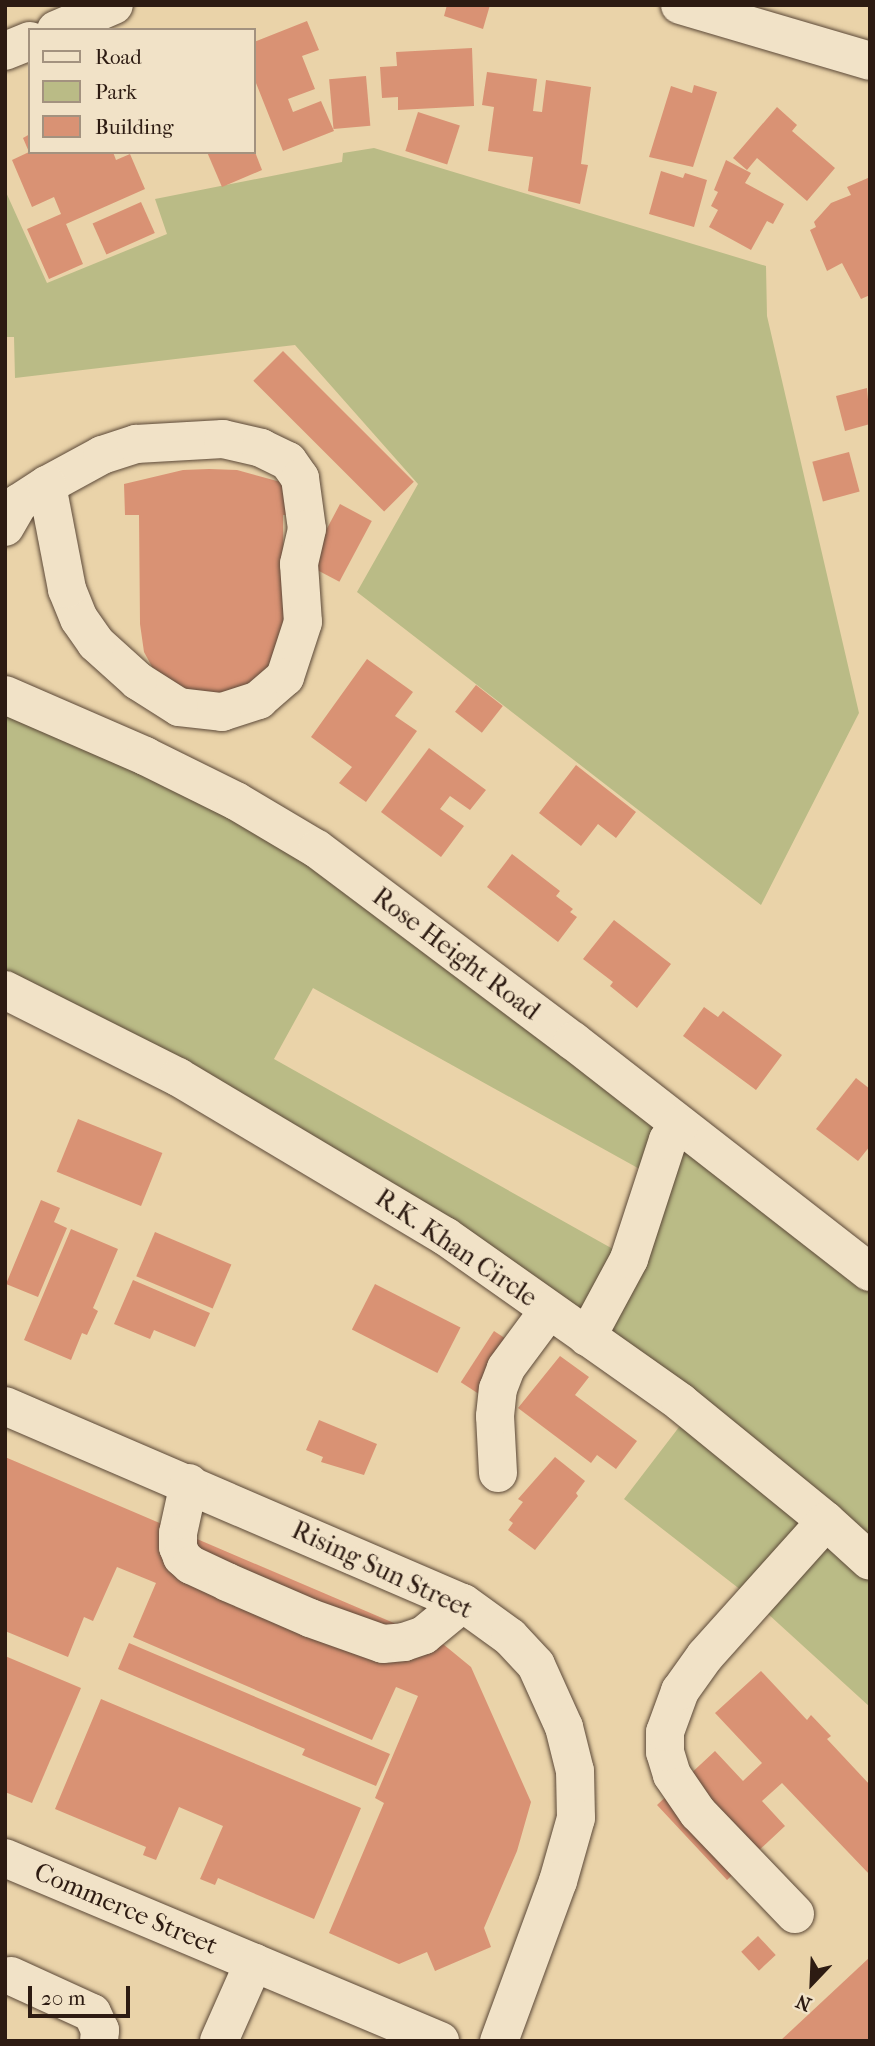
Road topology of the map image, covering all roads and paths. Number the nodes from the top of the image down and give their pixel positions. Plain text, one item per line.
1 (114, 5) edge
2 (680, 5) edge
3 (62, 28) edge
4 (28, 42) edge
5 (5, 51) edge
6 (870, 61) edge
7 (47, 485) junction
8 (5, 527) edge
9 (5, 695) edge
10 (5, 990) edge
11 (680, 1126) junction
12 (870, 1272) edge
13 (549, 1310) junction
14 (587, 1337) junction
15 (5, 1406) edge
16 (498, 1473) dead end
17 (190, 1483) junction
18 (827, 1521) junction
19 (870, 1561) edge
20 (463, 1603) junction
21 (5, 1858) edge
22 (795, 1914) dead end
23 (254, 1962) junction
24 (11, 1976) dead end
25 (99, 2041) edge
26 (219, 2041) edge
27 (440, 2041) edge
28 (499, 2041) edge

1 - 3 street
2 - 6 street
4 - 5 street
7 - 7 street
7 - 8 street
9 - 11 street, Rose Height Road
10 - 13 street, R.K. Khan Circle
11 - 12 street, Rose Height Road
11 - 14 street
13 - 14 street, R.K. Khan Circle
13 - 16 street
14 - 18 street, R.K. Khan Circle
15 - 17 street, Rising Sun Street
17 - 20 street, Rising Sun Street
17 - 20 street
18 - 19 street, R.K. Khan Circle
18 - 22 street
20 - 28 street, Rising Sun Street
21 - 23 street, Commerce Street
23 - 26 street
23 - 27 street, Commerce Street
24 - 25 street

